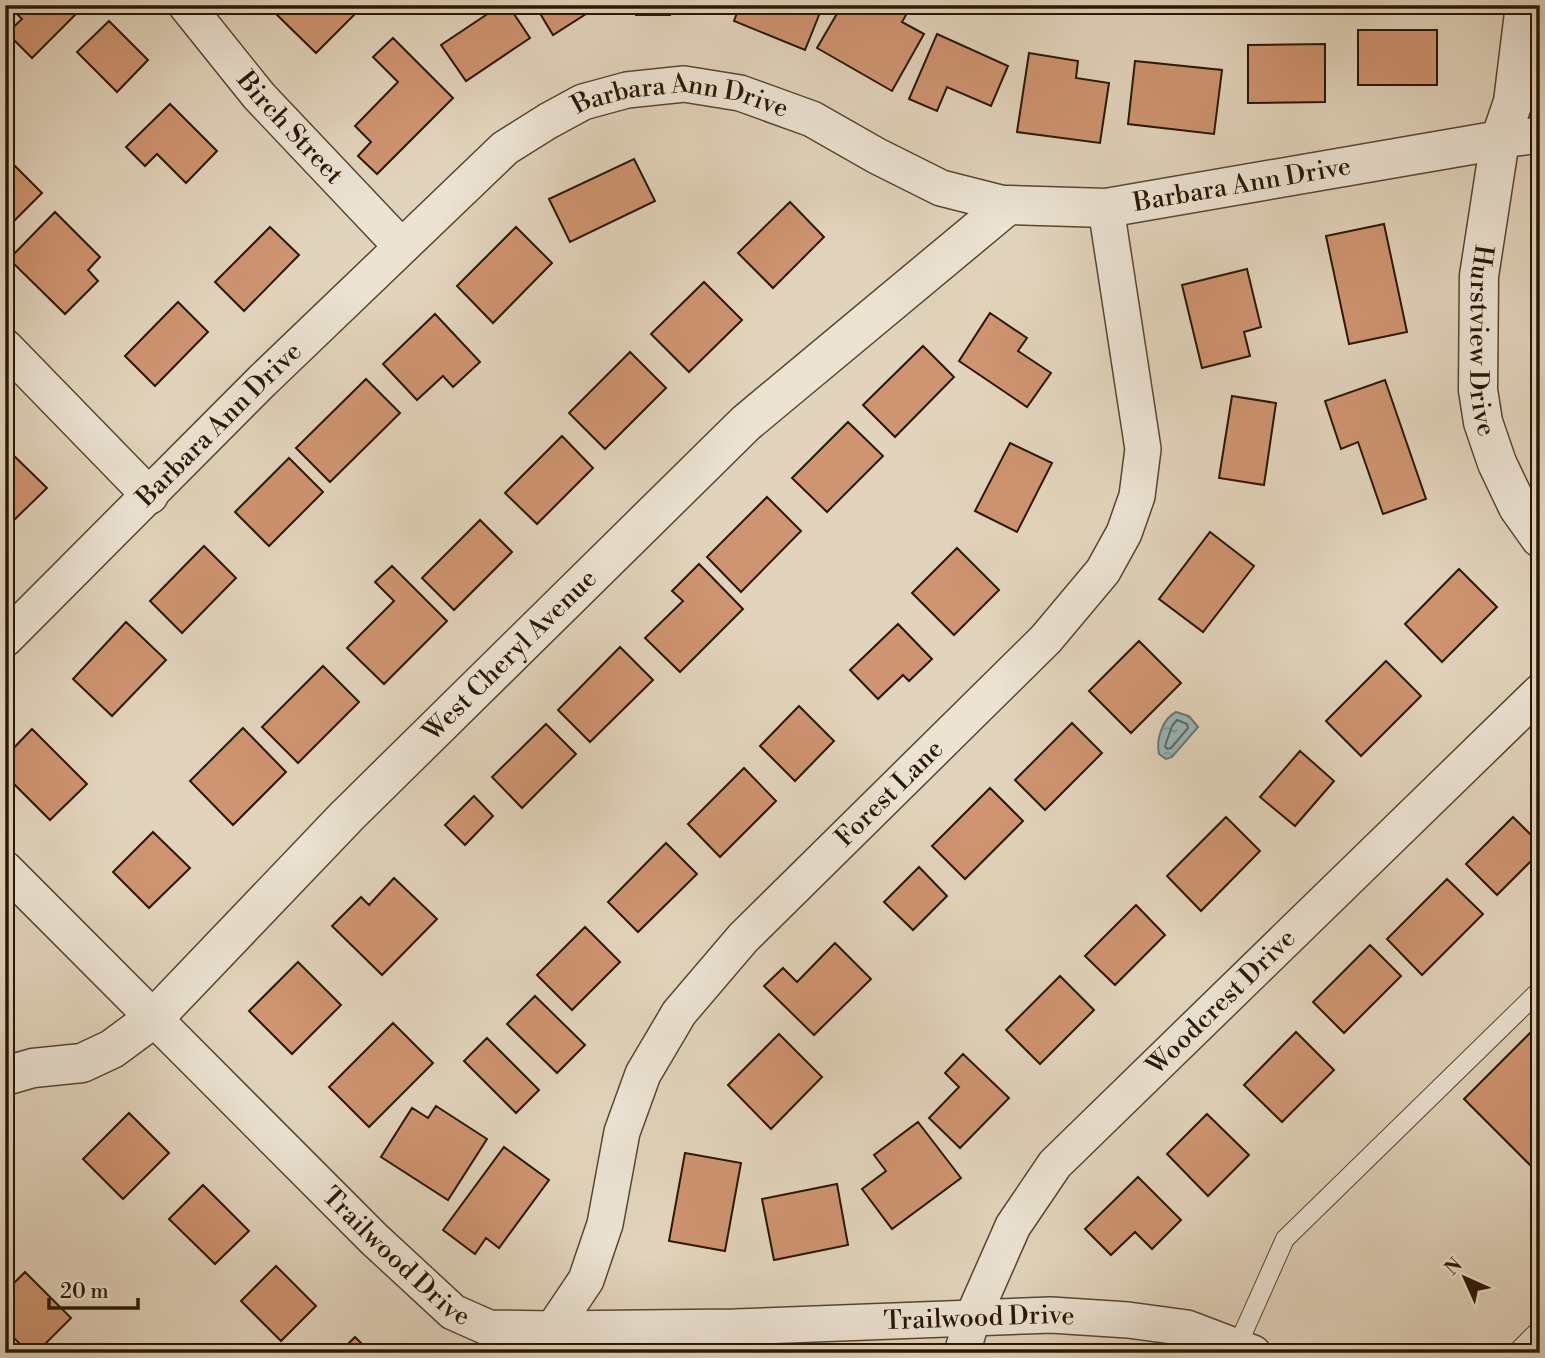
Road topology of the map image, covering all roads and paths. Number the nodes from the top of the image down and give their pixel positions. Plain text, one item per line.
1 (186, 5) edge
2 (1525, 5) edge
3 (1540, 135) edge
4 (1500, 140) junction
5 (1008, 205) junction
6 (1106, 208) junction
7 (401, 246) junction
8 (5, 347) edge
9 (150, 496) junction
10 (1540, 538) edge
11 (5, 639) edge
12 (1540, 692) edge
13 (5, 869) edge
14 (1540, 990) edge
15 (154, 1018) junction
16 (5, 1076) edge
17 (972, 1319) junction
18 (553, 1329) junction
19 (1540, 1329) edge
20 (1241, 1350) edge
21 (527, 1353) edge
22 (962, 1353) edge
23 (1516, 1353) edge

1 - 7 street, Birch Street
2 - 4 street, Hurstview Drive
3 - 4 street, Barbara Ann Drive
4 - 6 street, Barbara Ann Drive
4 - 10 street, Hurstview Drive
5 - 6 street, Barbara Ann Drive
5 - 7 street, Barbara Ann Drive
5 - 15 street, West Cheryl Avenue
6 - 18 street, Forest Lane
7 - 9 street, Barbara Ann Drive
8 - 9 street
9 - 11 street, Barbara Ann Drive
12 - 17 street, Woodcrest Drive
13 - 15 street, Trailwood Drive
14 - 20 lane
15 - 16 street, West Cheryl Avenue
15 - 18 street, Trailwood Drive
17 - 18 street, Trailwood Drive
17 - 20 street, Trailwood Drive
17 - 22 street, Woodcrest Drive
18 - 21 street, Forest Lane
19 - 23 lane

